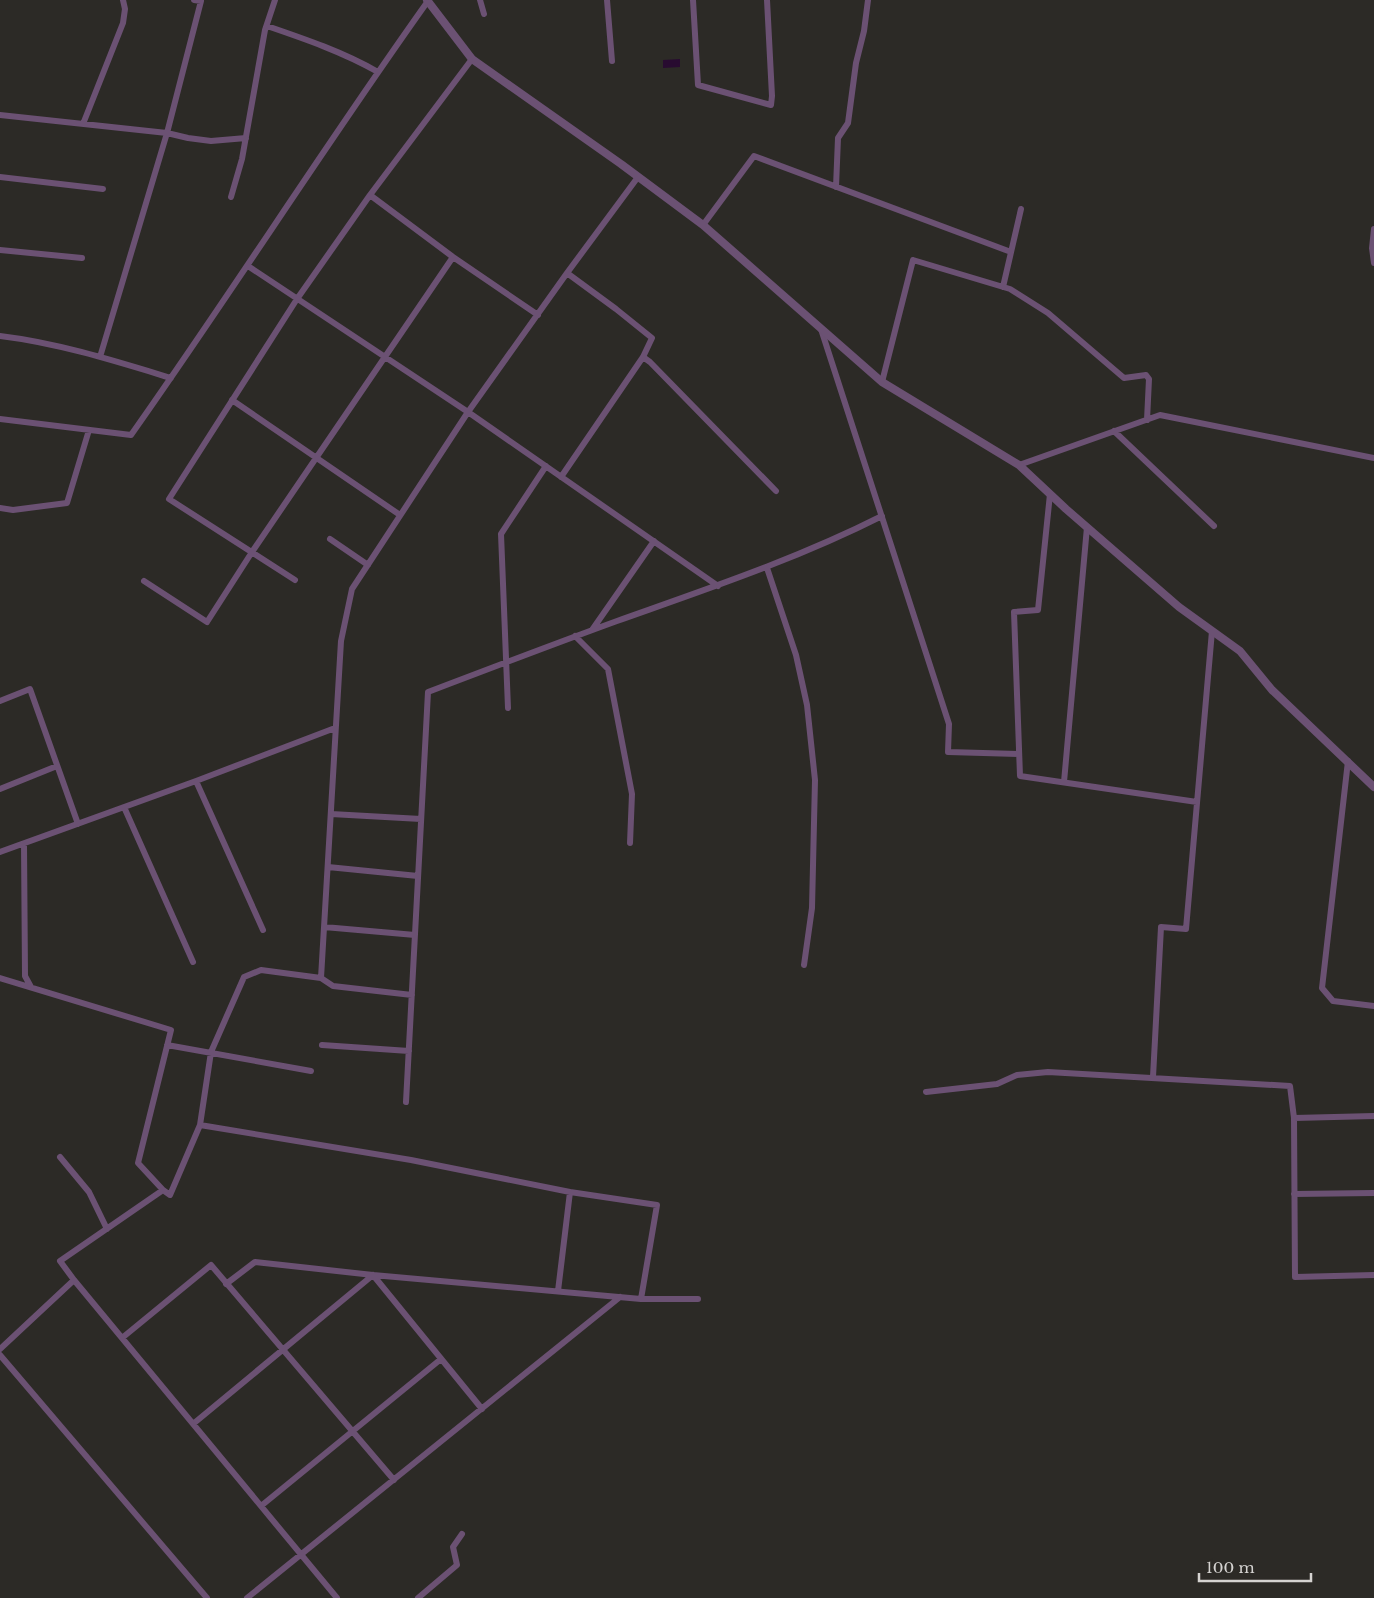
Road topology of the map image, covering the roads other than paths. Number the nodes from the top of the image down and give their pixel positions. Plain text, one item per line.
1 (123, 0) edge
2 (194, 0) edge
3 (275, 0) edge
4 (428, 0) edge
5 (480, 0) edge
6 (607, 0) edge
7 (693, 0) edge
8 (767, 0) edge
9 (868, 0) edge
10 (484, 14) dead end
11 (267, 26) junction
12 (472, 59) junction
13 (612, 61) dead end
14 (378, 72) junction
15 (0, 115) edge
16 (83, 124) junction
17 (166, 133) junction
18 (246, 138) junction
19 (0, 177) edge
20 (638, 177) junction
21 (836, 187) junction
22 (103, 189) dead end
23 (370, 195) junction
24 (231, 197) dead end
25 (1021, 208) dead end
26 (703, 225) junction
27 (1374, 229) edge
28 (0, 250) edge
29 (1011, 252) junction
30 (452, 257) junction
31 (82, 258) dead end
32 (1374, 263) edge
33 (248, 266) junction
34 (567, 273) junction
35 (1003, 287) junction
36 (297, 299) junction
37 (538, 315) junction
38 (821, 328) junction
39 (0, 336) edge
40 (383, 356) junction
41 (100, 357) junction
42 (643, 358) junction
43 (171, 378) junction
44 (882, 382) junction
45 (232, 400) junction
46 (468, 412) junction
47 (0, 419) edge
48 (1147, 420) junction
49 (89, 430) junction
50 (1114, 431) junction
51 (316, 457) junction
52 (1374, 458) edge
53 (1019, 465) junction
54 (546, 466) junction
55 (561, 477) junction
56 (776, 491) dead end
57 (1050, 494) junction
58 (0, 508) edge
59 (400, 515) junction
60 (882, 516) junction
61 (1214, 526) dead end
62 (1087, 527) junction
63 (330, 539) dead end
64 (654, 541) junction
65 (252, 552) junction
66 (368, 565) junction
67 (767, 568) junction
68 (295, 580) dead end
69 (144, 582) dead end
70 (718, 586) junction
71 (591, 631) junction
72 (1212, 631) junction
73 (575, 636) junction
74 (506, 663) junction
75 (0, 701) edge
76 (508, 708) dead end
77 (335, 728) junction
78 (1019, 754) junction
79 (1348, 761) junction
80 (58, 766) junction
81 (196, 781) junction
82 (1064, 782) junction
83 (1374, 787) edge
84 (0, 789) edge
85 (1197, 802) junction
86 (124, 807) junction
87 (331, 814) junction
88 (421, 819) junction
89 (78, 824) junction
90 (630, 843) dead end
91 (24, 844) junction
92 (0, 852) edge
93 (328, 867) junction
94 (418, 876) junction
95 (324, 927) junction
96 (263, 930) dead end
97 (415, 935) junction
98 (193, 962) dead end
99 (804, 965) dead end
100 (0, 978) edge
101 (321, 978) junction
102 (31, 987) junction
103 (412, 995) junction
104 (1374, 1006) edge
105 (168, 1045) junction
106 (322, 1045) dead end
107 (409, 1051) junction
108 (211, 1052) junction
109 (311, 1071) dead end
110 (1153, 1077) junction
111 (926, 1092) dead end
112 (406, 1102) dead end
113 (1374, 1116) edge
114 (1294, 1118) junction
115 (200, 1125) junction
116 (60, 1157) dead end
117 (163, 1190) junction
118 (570, 1192) junction
119 (1374, 1193) edge
120 (1294, 1194) junction
121 (106, 1229) junction
122 (373, 1275) junction
123 (1374, 1275) edge
124 (74, 1280) junction
125 (226, 1284) junction
126 (558, 1291) junction
127 (620, 1297) junction
128 (640, 1299) junction
129 (698, 1299) dead end
130 (122, 1338) junction
131 (0, 1349) edge
132 (283, 1349) junction
133 (0, 1355) edge
134 (442, 1359) junction
135 (482, 1409) junction
136 (192, 1424) junction
137 (352, 1431) junction
138 (394, 1480) junction
139 (261, 1506) junction
140 (462, 1534) dead end
141 (301, 1555) junction
142 (207, 1598) edge
143 (247, 1598) edge
144 (338, 1598) edge
145 (418, 1598) edge

1 - 16 street
2 - 17 street
3 - 11 street
4 - 12 street
4 - 14 street
5 - 10 street
6 - 13 street
7 - 8 street
9 - 21 street
11 - 14 street
11 - 18 street
12 - 20 street
12 - 23 street
14 - 33 street
15 - 16 street
16 - 17 street
17 - 18 street
17 - 41 street
18 - 24 street
19 - 22 street
20 - 26 street
20 - 34 street
21 - 26 street
21 - 29 street
23 - 30 street
23 - 36 street
25 - 29 street
26 - 38 street
27 - 32 street
28 - 31 street
29 - 35 street
30 - 37 street
30 - 40 street
33 - 36 street
33 - 43 street
34 - 37 street
34 - 42 street
35 - 44 street
35 - 48 street
36 - 40 street
36 - 45 street
37 - 46 street
38 - 44 street
38 - 60 street
39 - 41 street
40 - 46 street
40 - 51 street
41 - 43 street
42 - 55 street
42 - 56 street
43 - 49 street
44 - 53 street
45 - 51 street
45 - 65 street
46 - 54 street
46 - 59 street
47 - 49 street
48 - 50 street
48 - 52 street
49 - 58 street
50 - 53 street
50 - 61 street
51 - 59 street
51 - 65 street
53 - 57 street
54 - 55 street
54 - 74 street
55 - 64 street
57 - 62 street
57 - 78 street
59 - 66 street
60 - 67 street
60 - 78 street
62 - 72 street
62 - 82 street
63 - 66 street
64 - 70 street
64 - 71 street
65 - 68 street
65 - 69 street
66 - 77 street
67 - 70 street
67 - 99 street
70 - 71 street
71 - 73 street
72 - 79 street
72 - 85 street
73 - 74 street
73 - 90 street
74 - 76 street
74 - 88 street
75 - 80 street
77 - 81 street
77 - 87 street
78 - 82 street
79 - 83 street
79 - 104 street
80 - 84 street
80 - 89 street
81 - 86 street
81 - 96 street
82 - 85 street
85 - 110 street
86 - 89 street
86 - 98 street
87 - 88 street
87 - 93 street
88 - 94 street
89 - 91 street
91 - 92 street
91 - 102 street
93 - 94 street
93 - 95 street
94 - 97 street
95 - 97 street
95 - 101 street
97 - 103 street
100 - 102 street
101 - 103 street
101 - 108 street
102 - 105 street
103 - 107 street
105 - 108 street
105 - 117 street
106 - 107 street
107 - 112 street
108 - 109 street
108 - 115 street
110 - 111 street
110 - 114 street
113 - 114 street
114 - 120 street
115 - 117 street
115 - 118 street
116 - 121 street
117 - 121 street
118 - 126 street
118 - 128 street
119 - 120 street
120 - 123 street
121 - 124 street
122 - 125 street
122 - 126 street
122 - 132 street
122 - 134 street
124 - 130 street
124 - 131 street
125 - 130 street
125 - 132 street
126 - 127 street
127 - 128 street
127 - 135 street
128 - 129 street
130 - 136 street
132 - 136 street
132 - 137 street
133 - 142 street
134 - 135 street
134 - 137 street
135 - 138 street
136 - 139 street
137 - 138 street
137 - 139 street
138 - 141 street
139 - 141 street
140 - 145 street
141 - 143 street
141 - 144 street

